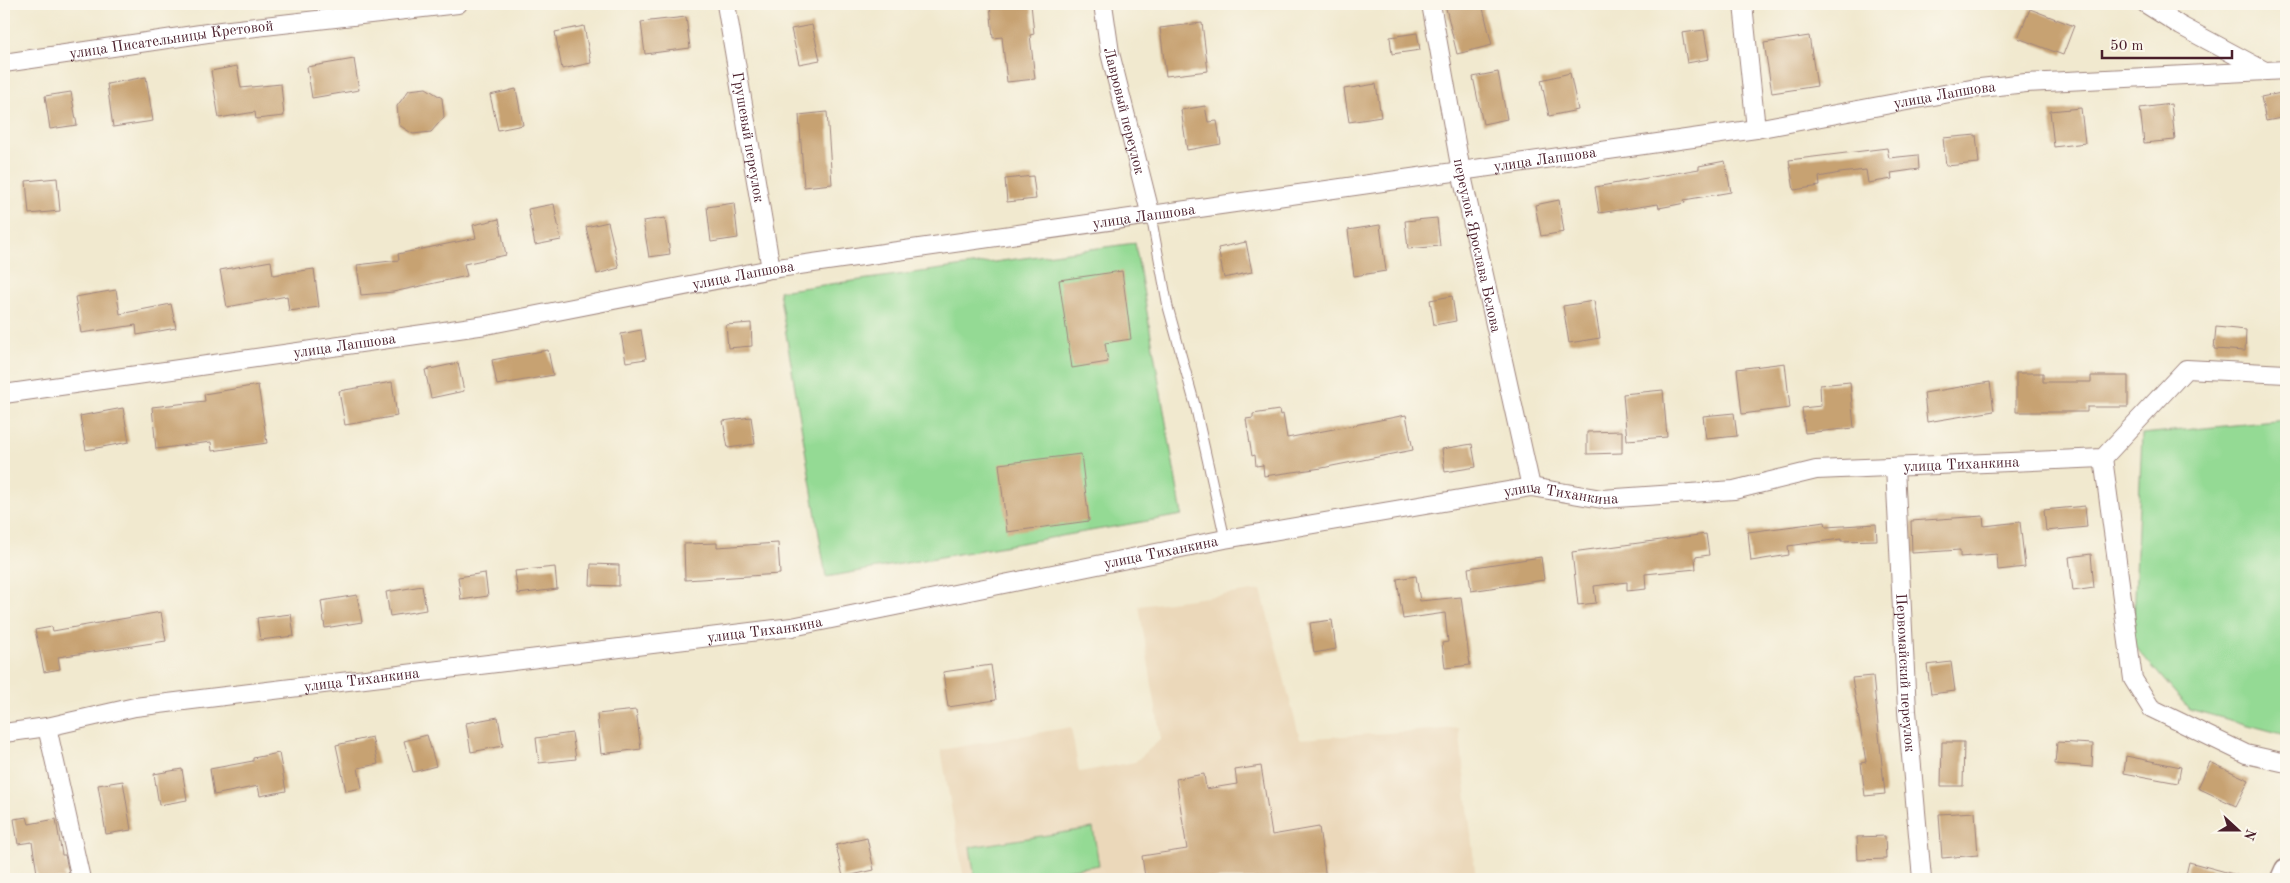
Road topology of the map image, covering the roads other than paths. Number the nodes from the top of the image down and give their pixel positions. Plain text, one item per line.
1 (458, 4) edge
2 (726, 4) edge
3 (1103, 4) edge
4 (1431, 4) edge
5 (1743, 4) edge
6 (2146, 4) edge
7 (4, 63) edge
8 (2286, 70) edge
9 (2265, 71) junction
10 (1756, 129) junction
11 (1460, 171) junction
12 (1151, 216) junction
13 (772, 269) junction
14 (2286, 374) edge
15 (4, 394) edge
16 (2103, 458) junction
17 (1895, 467) junction
18 (1531, 488) junction
19 (1225, 538) junction
20 (47, 727) junction
21 (4, 732) edge
22 (2286, 763) edge
23 (2286, 870) edge
24 (81, 879) edge
25 (1922, 879) edge
26 (2282, 879) edge

1 - 7 street, улица Писательницы Кретовой
2 - 13 street, Грушевый переулок
3 - 12 street, Лавровый переулок
4 - 11 street, переулок Ярослава Белова
5 - 10 street
6 - 9 street
8 - 9 street, улица Лапшова
9 - 10 street, улица Лапшова
10 - 11 street, улица Лапшова
11 - 12 street, улица Лапшова
11 - 18 street, переулок Ярослава Белова
12 - 13 street, улица Лапшова
12 - 19 lane
13 - 15 street, улица Лапшова
14 - 16 street
16 - 17 street, улица Тиханкина
16 - 22 street
17 - 18 street, улица Тиханкина
17 - 25 street, Первомайский переулок
18 - 19 street, улица Тиханкина
19 - 20 street, улица Тиханкина
20 - 21 street, улица Тиханкина
20 - 24 street
23 - 26 street

